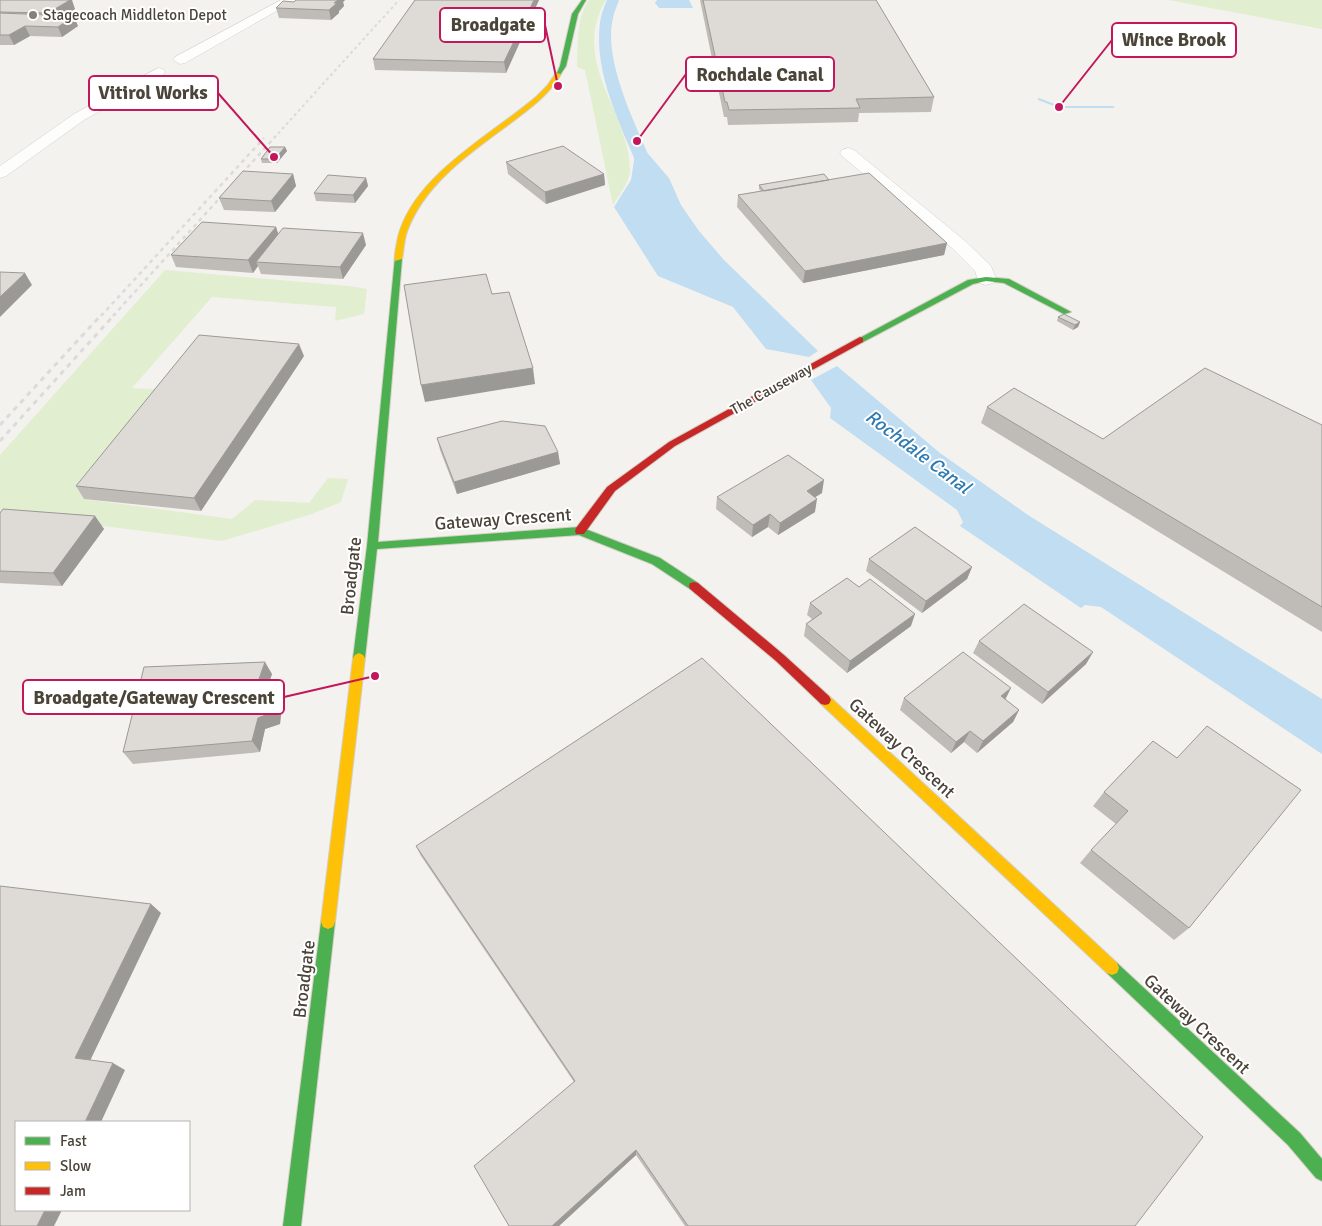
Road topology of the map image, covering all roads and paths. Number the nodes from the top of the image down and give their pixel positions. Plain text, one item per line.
1 (290, 0) edge
2 (584, 0) edge
3 (180, 60) dead end
4 (158, 72) dead end
5 (848, 153) dead end
6 (0, 173) edge
7 (986, 279) junction
8 (1067, 312) dead end
9 (580, 531) junction
10 (372, 546) junction
11 (1322, 1172) edge
12 (292, 1226) edge

1 - 3 street
2 - 10 street, Broadgate
4 - 6 street
5 - 7 street
7 - 8 street, The Causeway
7 - 9 street, The Causeway
9 - 10 street, Gateway Crescent
9 - 11 street, Gateway Crescent
10 - 12 street, Broadgate

